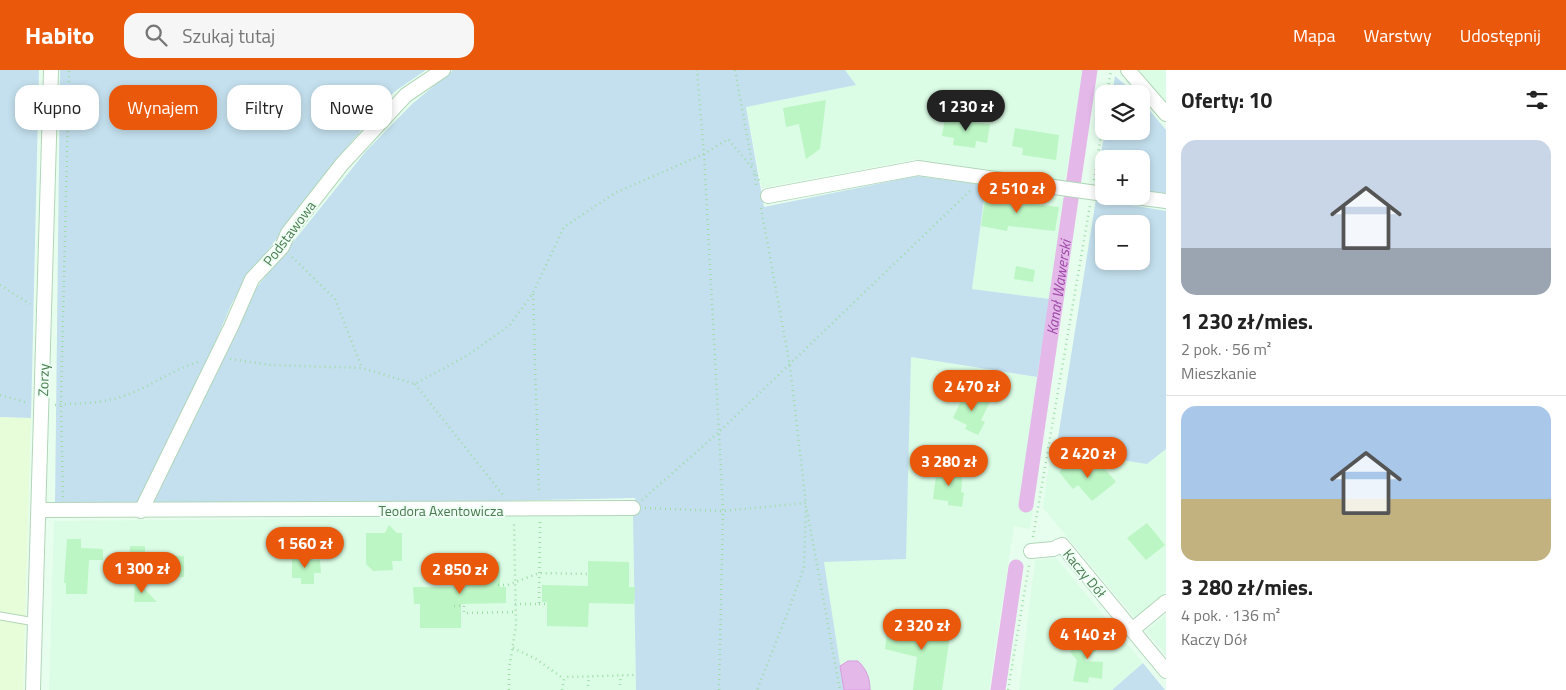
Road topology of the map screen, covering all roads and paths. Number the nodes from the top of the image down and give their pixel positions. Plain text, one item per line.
1 (51, 70) edge
2 (69, 70) edge
3 (443, 70) edge
4 (697, 70) edge
5 (735, 70) edge
6 (1111, 70) edge
7 (1128, 70) edge
8 (1108, 85) edge
9 (1166, 114) edge
10 (1101, 140) edge
11 (704, 154) junction
12 (754, 170) junction
13 (985, 176) junction
14 (1094, 193) edge
15 (762, 195) junction
16 (1150, 199) edge
17 (1166, 201) edge
18 (282, 247) junction
19 (0, 285) edge
20 (533, 293) junction
21 (45, 314) junction
22 (216, 357) junction
23 (790, 366) junction
24 (362, 368) junction
25 (415, 384) junction
26 (0, 395) edge
27 (61, 404) junction
28 (42, 406) junction
29 (718, 432) junction
30 (806, 503) junction
31 (633, 508) junction
32 (514, 509) junction
33 (39, 510) junction
34 (540, 510) junction
35 (63, 511) junction
36 (141, 511) junction
37 (723, 511) junction
38 (1031, 551) junction
39 (539, 572) junction
40 (588, 574) dead end
41 (515, 582) junction
42 (498, 585) dead end
43 (1166, 602) edge
44 (515, 604) junction
45 (539, 604) junction
46 (549, 604) dead end
47 (454, 606) dead end
48 (516, 612) junction
49 (0, 616) edge
50 (35, 622) junction
51 (1132, 630) junction
52 (513, 648) junction
53 (1166, 671) edge
54 (620, 675) junction
55 (635, 675) dead end
56 (589, 676) junction
57 (564, 679) junction
58 (620, 685) dead end
59 (588, 686) dead end
60 (33, 690) edge
61 (509, 690) edge
62 (562, 690) edge
63 (719, 690) edge
64 (757, 690) edge
65 (840, 690) edge
66 (1008, 690) edge

1 - 21 street, Zorzy
2 - 27 path
3 - 18 street, Podstawowa
4 - 11 path
5 - 12 path
6 - 8 path
7 - 9 street
10 - 14 path
11 - 12 path
11 - 20 path
11 - 29 path
12 - 15 path
12 - 15 path
13 - 14 street
13 - 15 street
13 - 23 path
14 - 38 path
15 - 23 path
16 - 17 street
18 - 22 street, Podstawowa
18 - 24 path
19 - 21 path
20 - 25 path
20 - 34 path
21 - 28 street, Zorzy
22 - 24 path
22 - 27 path
22 - 36 street, Podstawowa
23 - 29 path
23 - 30 path
24 - 25 path
25 - 32 path
26 - 28 path
27 - 28 path
27 - 35 path
28 - 33 street, Zorzy
29 - 31 path
29 - 37 path
30 - 37 path
30 - 64 path
30 - 65 path
31 - 34 street, Teodora Axentowicza
31 - 37 path
32 - 34 street, Teodora Axentowicza
32 - 36 street, Teodora Axentowicza
32 - 41 path
33 - 35 street, Teodora Axentowicza
33 - 50 street, Zorzy
34 - 39 path
35 - 36 street, Teodora Axentowicza
37 - 63 path
38 - 51 street, Kaczy Dół
38 - 66 path
39 - 40 path
39 - 41 path
39 - 45 path
41 - 42 path
41 - 44 path
43 - 51 street
44 - 45 path
44 - 48 path
45 - 46 path
47 - 48 path
48 - 52 path
49 - 50 lane
50 - 60 street, Zorzy
51 - 53 street, Kaczy Dół
52 - 57 path
52 - 61 path
54 - 55 path
54 - 56 path
54 - 58 path
56 - 57 path
56 - 59 path
57 - 62 path

